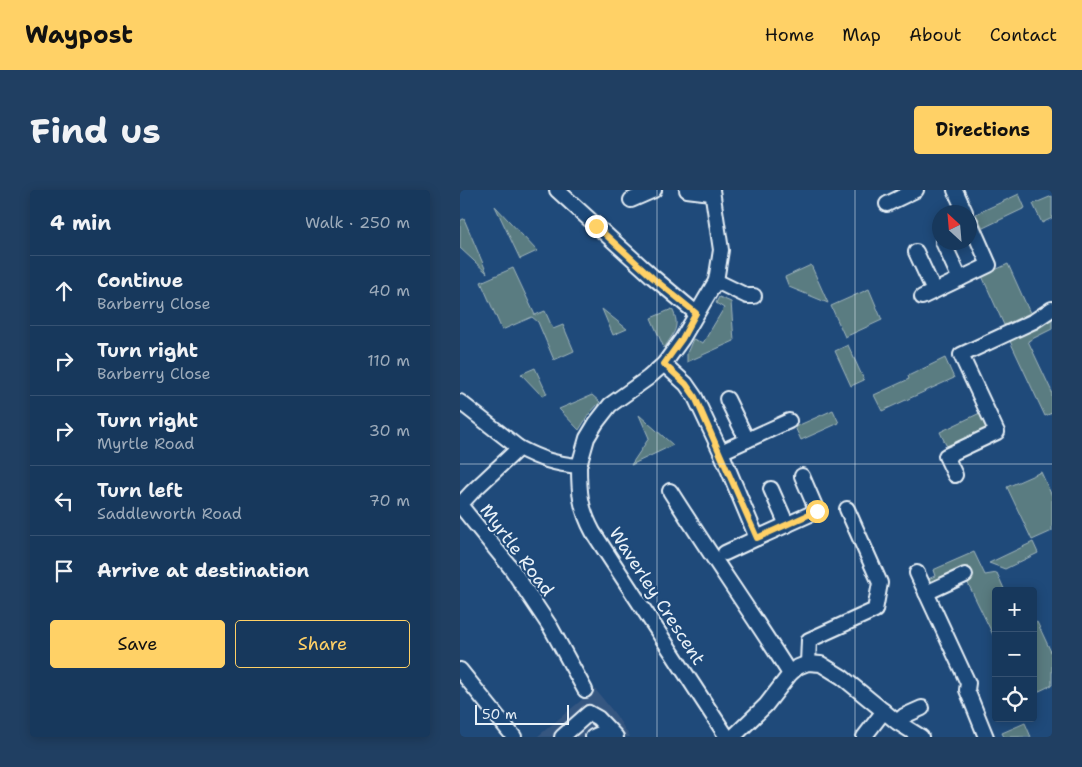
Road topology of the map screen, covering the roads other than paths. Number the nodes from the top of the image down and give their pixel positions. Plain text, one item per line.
1 (556, 190) edge
2 (654, 190) edge
3 (687, 190) edge
4 (916, 190) edge
5 (955, 190) edge
6 (711, 191) edge
7 (890, 198) edge
8 (631, 200) dead end
9 (962, 205) edge
10 (977, 238) edge
11 (947, 250) edge
12 (916, 252) dead end
13 (960, 279) junction
14 (716, 281) junction
15 (754, 296) dead end
16 (1052, 309) edge
17 (696, 313) junction
18 (664, 364) junction
19 (727, 398) dead end
20 (460, 402) edge
21 (789, 421) dead end
22 (747, 440) junction
23 (519, 448) junction
24 (720, 452) junction
25 (579, 466) junction
26 (955, 475) dead end
27 (802, 476) dead end
28 (772, 489) dead end
29 (670, 491) dead end
30 (460, 505) edge
31 (847, 509) dead end
32 (787, 524) junction
33 (757, 538) junction
34 (725, 553) dead end
35 (917, 573) dead end
36 (964, 575) dead end
37 (926, 593) junction
38 (808, 664) junction
39 (460, 670) edge
40 (790, 674) junction
41 (585, 690) dead end
42 (922, 708) dead end
43 (884, 711) junction
44 (897, 722) junction
45 (514, 737) edge
46 (562, 737) edge
47 (593, 737) edge
48 (610, 737) edge
49 (616, 737) edge
50 (727, 737) edge
51 (733, 737) edge
52 (864, 737) edge
53 (922, 737) edge
54 (986, 737) edge

1 - 17 street
2 - 8 street
3 - 6 street
4 - 7 street
5 - 9 street
6 - 14 street
10 - 13 street
11 - 13 street
12 - 13 street
14 - 15 street
14 - 17 street
16 - 26 street
17 - 18 street
18 - 24 street
18 - 25 street
19 - 22 street
20 - 23 street
21 - 22 street
22 - 24 street
23 - 25 street
23 - 30 street, Myrtle Road
24 - 33 street
25 - 50 street, Waverley Crescent
27 - 32 street
28 - 32 street
29 - 40 street
30 - 41 street, Myrtle Road
31 - 38 street
32 - 33 street
33 - 34 street
35 - 37 street
36 - 37 street
37 - 54 street
38 - 40 street
38 - 43 street
39 - 45 street
40 - 51 street
42 - 44 street
43 - 44 street
43 - 52 street
44 - 53 street
46 - 49 street
47 - 48 street

